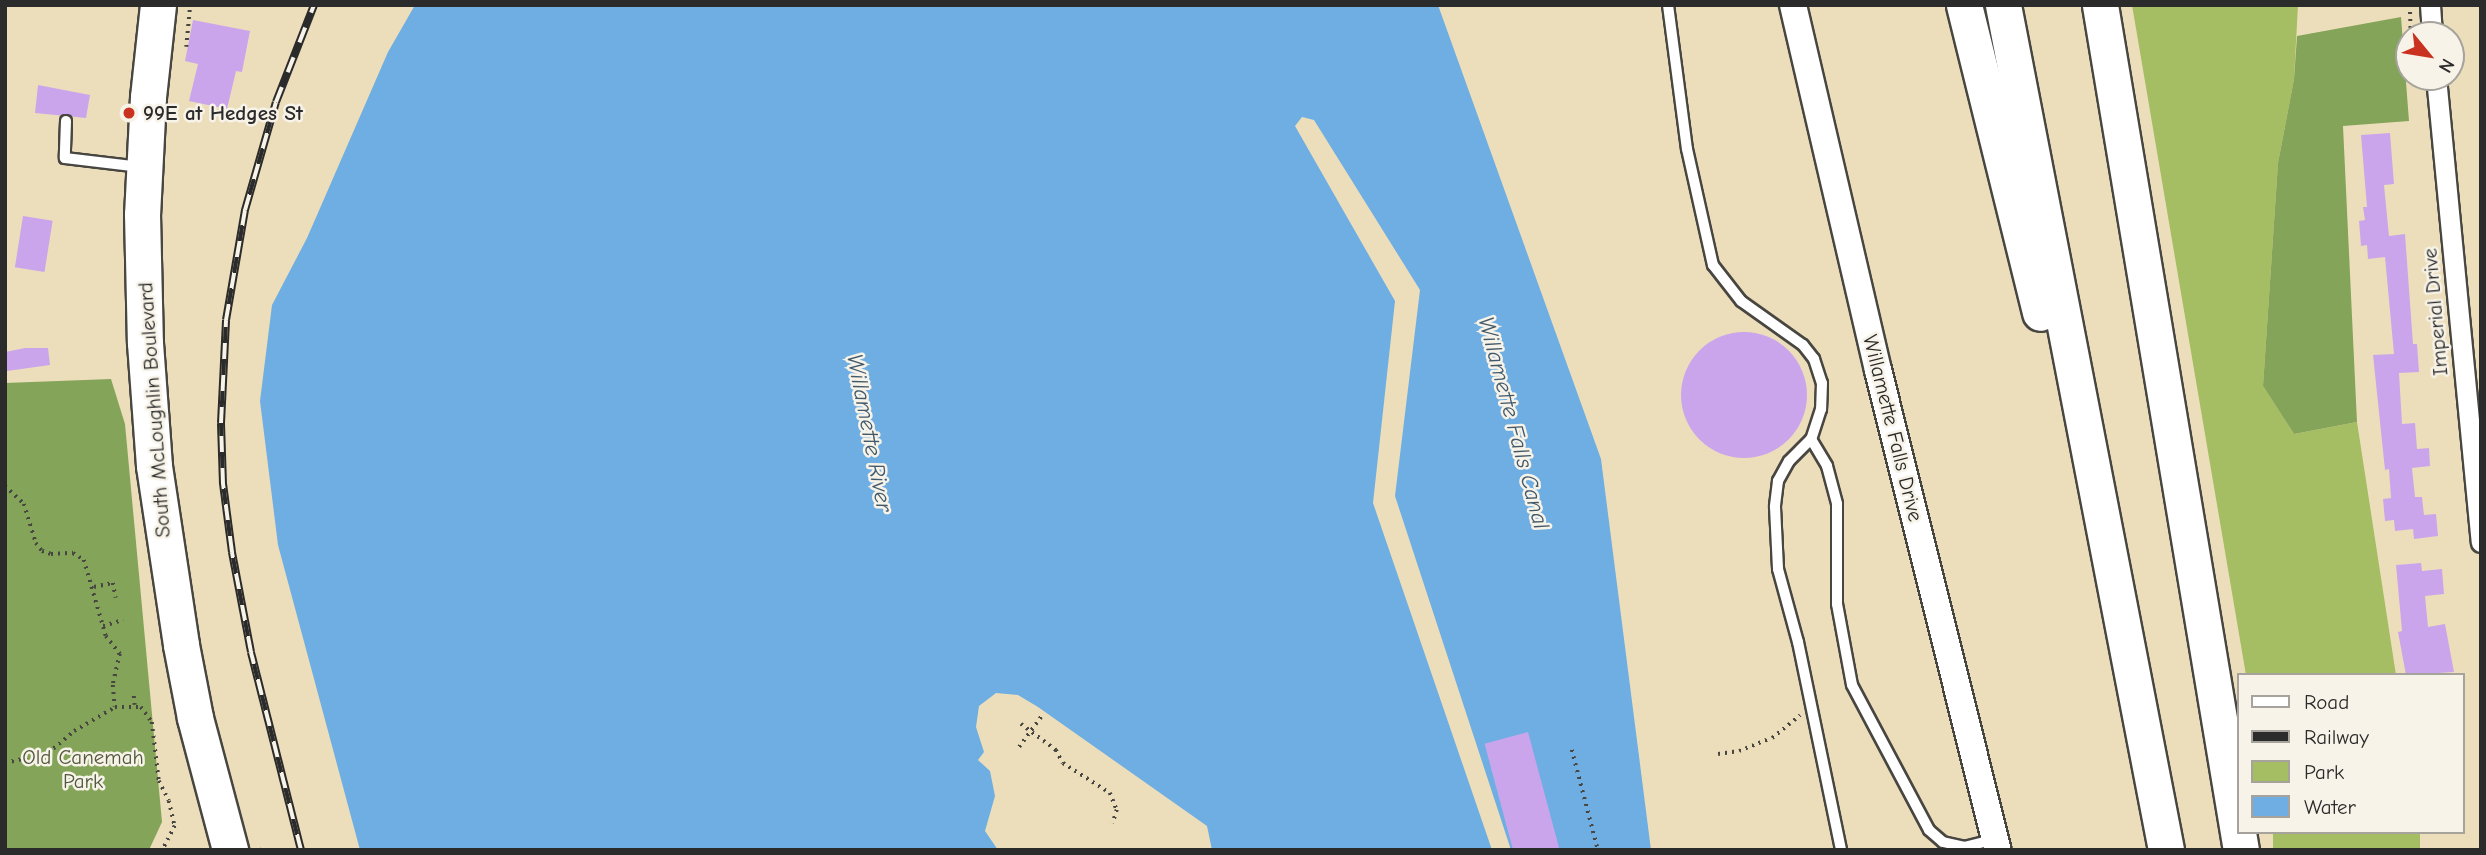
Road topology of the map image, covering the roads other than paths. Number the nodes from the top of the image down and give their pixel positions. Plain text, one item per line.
1 (158, 5) edge
2 (1668, 5) edge
3 (1793, 5) edge
4 (1964, 5) edge
5 (2003, 5) edge
6 (2101, 5) edge
7 (2437, 91) edge
8 (66, 121) dead end
9 (144, 167) junction
10 (1811, 439) junction
11 (2481, 542) edge
12 (2138, 703) junction
13 (2238, 832) edge
14 (1997, 845) edge
15 (230, 850) edge
16 (1842, 850) edge
17 (2166, 850) edge

1 - 9 highway, South McLoughlin Boulevard
2 - 10 lane
3 - 14 street, Willamette Falls Drive
4 - 12 highway
5 - 12 highway
6 - 13 highway
7 - 11 street, Imperial Drive
8 - 9 lane
9 - 15 highway, South McLoughlin Boulevard
10 - 14 lane
10 - 16 lane
12 - 17 highway

